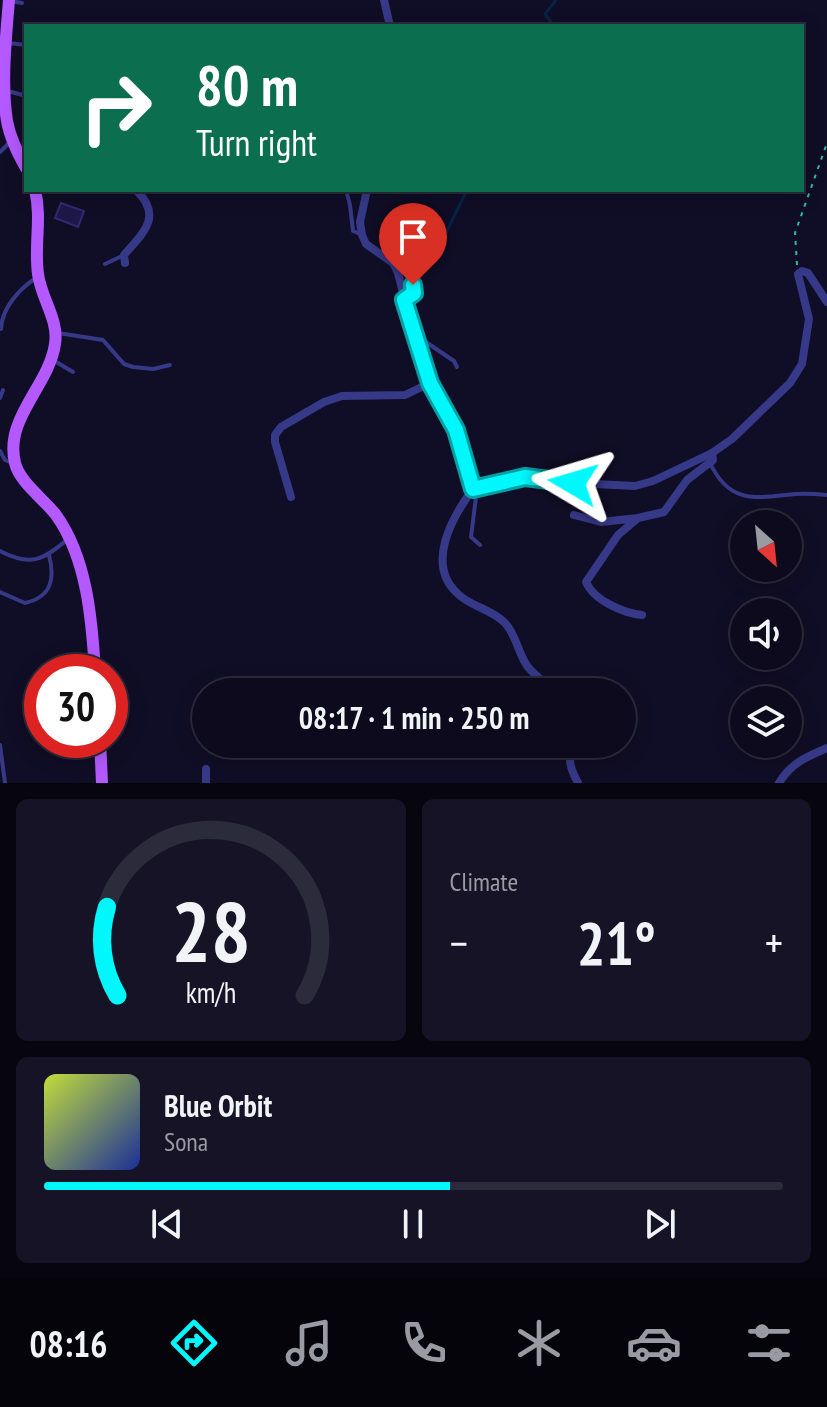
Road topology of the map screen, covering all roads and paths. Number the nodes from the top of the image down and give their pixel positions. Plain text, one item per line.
1 (384, 0) edge
2 (13, 1) edge
3 (390, 24) edge
4 (6, 43) junction
5 (24, 45) edge
6 (6, 91) junction
7 (24, 96) edge
8 (12, 139) junction
9 (827, 143) edge
10 (0, 152) edge
11 (24, 164) edge
12 (35, 192) edge
13 (138, 192) edge
14 (347, 192) edge
15 (367, 192) edge
16 (362, 235) junction
17 (125, 259) joint
18 (105, 264) dead end
19 (423, 268) dead end
20 (798, 274) junction
21 (38, 276) junction
22 (404, 300) junction
23 (827, 302) edge
24 (1, 329) edge
25 (413, 332) junction
26 (55, 333) junction
27 (51, 358) junction
28 (170, 365) dead end
29 (457, 367) dead end
30 (73, 372) dead end
31 (430, 383) junction
32 (3, 390) dead end
33 (0, 398) edge
34 (0, 451) edge
35 (712, 453) junction
36 (710, 463) junction
37 (15, 464) junction
38 (473, 489) junction
39 (827, 495) edge
40 (291, 497) dead end
41 (574, 515) dead end
42 (638, 518) junction
43 (69, 537) junction
44 (480, 545) dead end
45 (0, 551) edge
46 (49, 555) junction
47 (0, 592) edge
48 (642, 615) dead end
49 (93, 654) edge
50 (540, 678) edge
51 (0, 745) edge
52 (827, 748) edge
53 (101, 758) edge
54 (568, 758) edge
55 (206, 769) dead end
56 (5, 783) edge
57 (102, 783) edge
58 (206, 783) edge
59 (578, 783) edge
60 (779, 783) edge

1 - 3 street
2 - 4 main road
4 - 5 lane
4 - 6 main road
6 - 7 lane
6 - 8 main road
8 - 10 lane
8 - 11 main road
9 - 20 path
12 - 21 main road
13 - 17 street
14 - 16 lane
15 - 16 street
16 - 22 street
17 - 18 lane
19 - 22 lane
20 - 23 street
20 - 35 street
21 - 24 lane
21 - 26 main road
22 - 25 street
25 - 29 lane
25 - 31 street
26 - 27 main road
26 - 28 lane
27 - 30 lane
27 - 37 main road
31 - 38 street
31 - 40 street
32 - 33 lane
34 - 37 lane
35 - 36 street
35 - 38 street
36 - 39 lane
36 - 42 street
37 - 43 main road
38 - 44 lane
38 - 50 street
41 - 42 street
42 - 48 street
43 - 46 lane
43 - 49 main road
45 - 46 lane
46 - 47 lane
51 - 56 lane
52 - 60 street
53 - 57 main road
54 - 59 street
55 - 58 street

